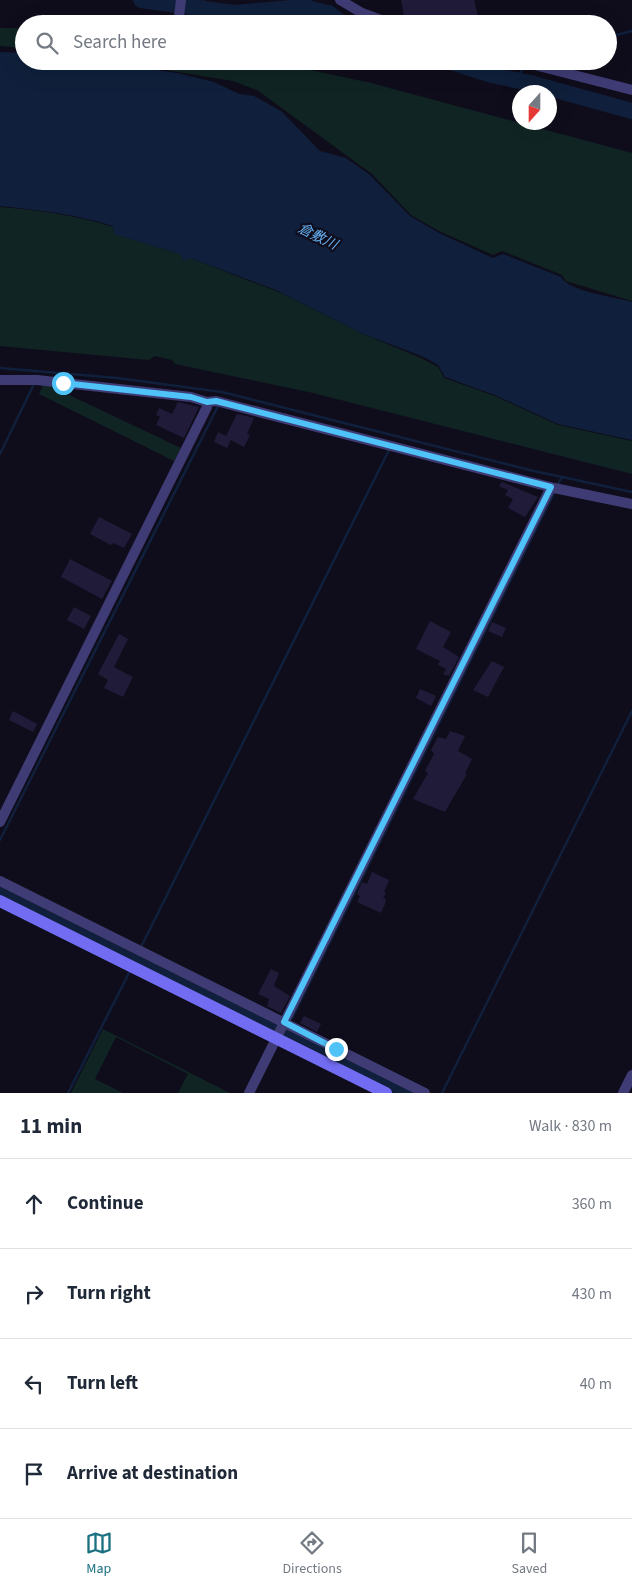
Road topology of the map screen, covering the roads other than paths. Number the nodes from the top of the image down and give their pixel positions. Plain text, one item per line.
1 (181, 0) edge
2 (340, 0) edge
3 (179, 15) edge
4 (370, 15) edge
5 (554, 70) edge
6 (632, 90) edge
7 (0, 380) edge
8 (215, 402) junction
9 (555, 488) junction
10 (632, 504) edge
11 (0, 822) edge
12 (0, 881) edge
13 (0, 901) edge
14 (130, 955) junction
15 (280, 1029) junction
16 (632, 1075) edge
17 (249, 1093) edge
18 (386, 1093) edge
19 (425, 1093) edge
20 (623, 1093) edge

1 - 3 street
2 - 4 street
5 - 6 street
7 - 8 street
8 - 9 street
8 - 11 street
9 - 10 street
9 - 15 street
12 - 14 street
13 - 14 street
14 - 15 street
14 - 15 street
15 - 17 street
15 - 18 street
15 - 19 street
16 - 20 street

